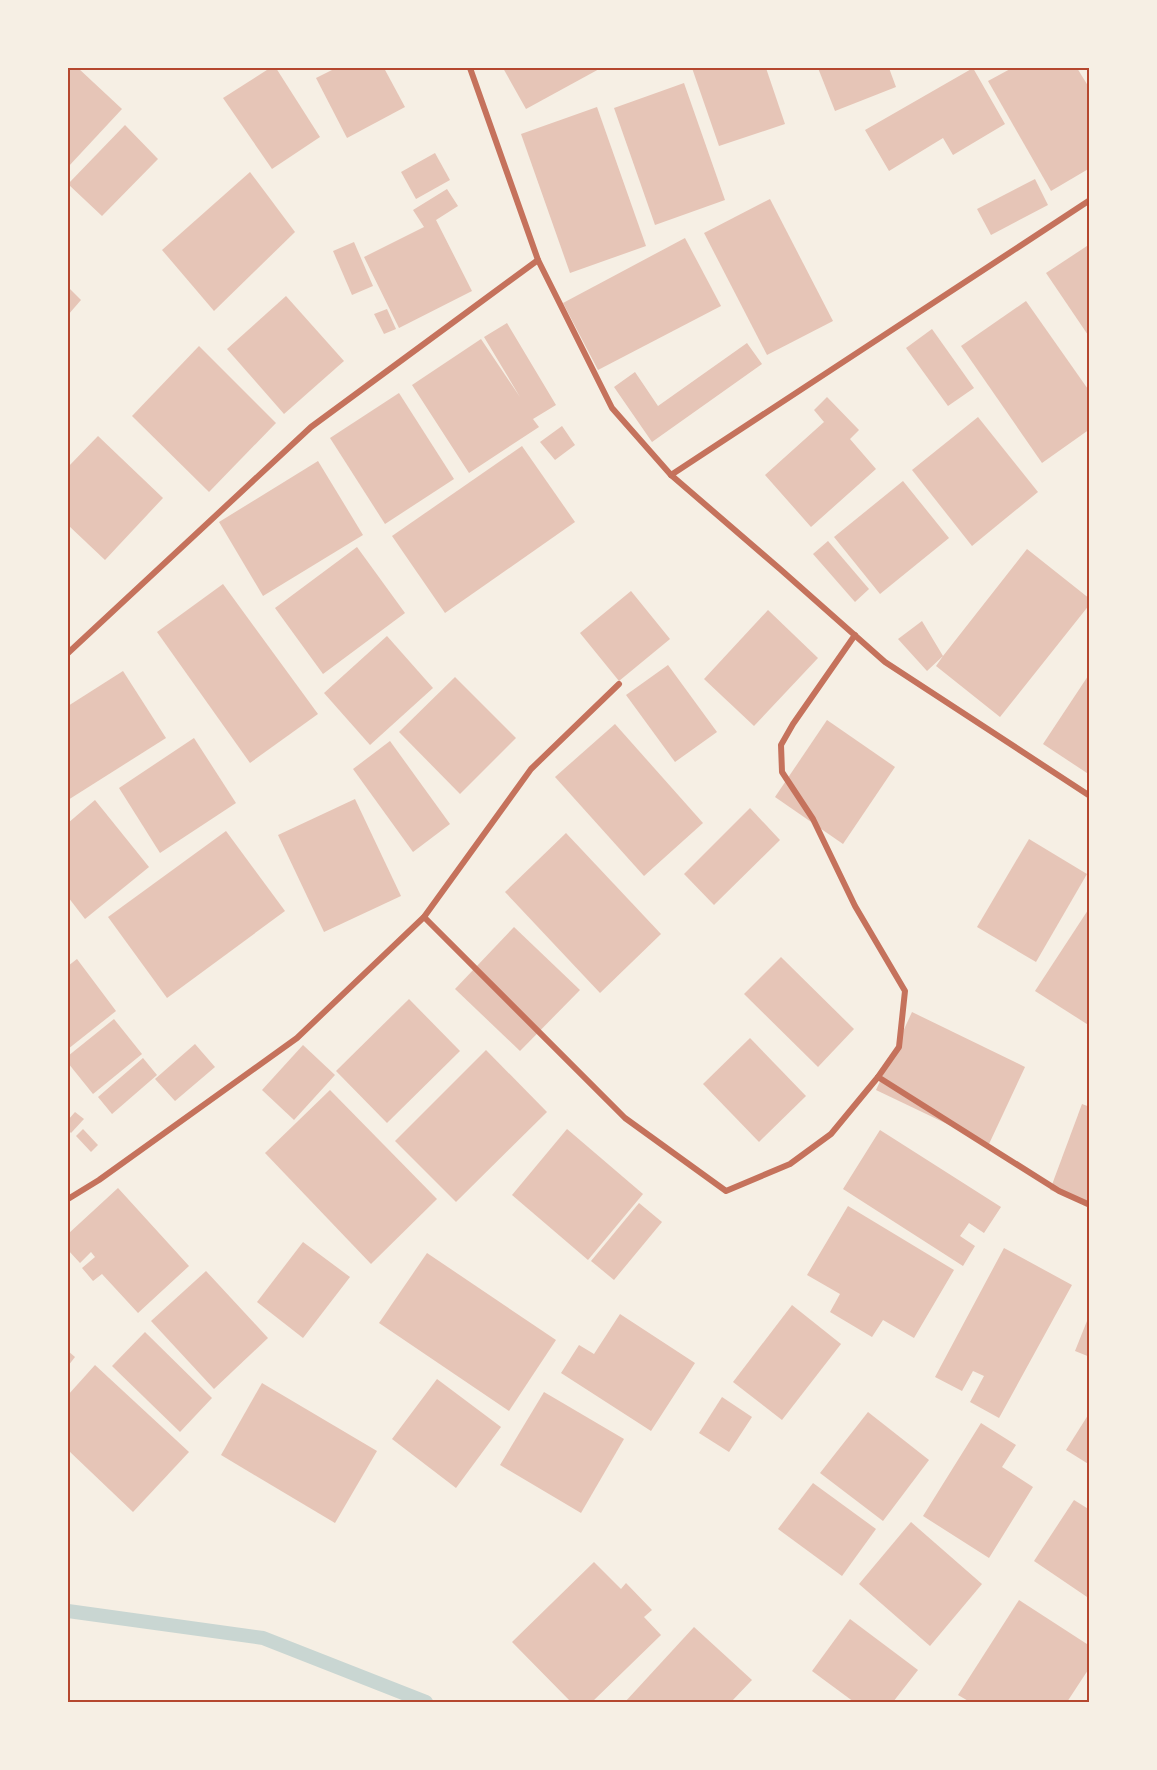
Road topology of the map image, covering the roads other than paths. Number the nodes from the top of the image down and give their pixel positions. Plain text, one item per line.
1 (470, 68) edge
2 (1089, 200) edge
3 (538, 260) junction
4 (671, 475) junction
5 (855, 635) junction
6 (68, 653) edge
7 (619, 684) dead end
8 (1089, 796) edge
9 (424, 917) junction
10 (878, 1077) junction
11 (68, 1199) edge
12 (1089, 1205) edge

1 - 3 street
2 - 4 street
3 - 4 street
3 - 6 street
4 - 5 street
5 - 8 street
5 - 10 street
7 - 9 street
9 - 10 street
9 - 11 street
10 - 12 street

